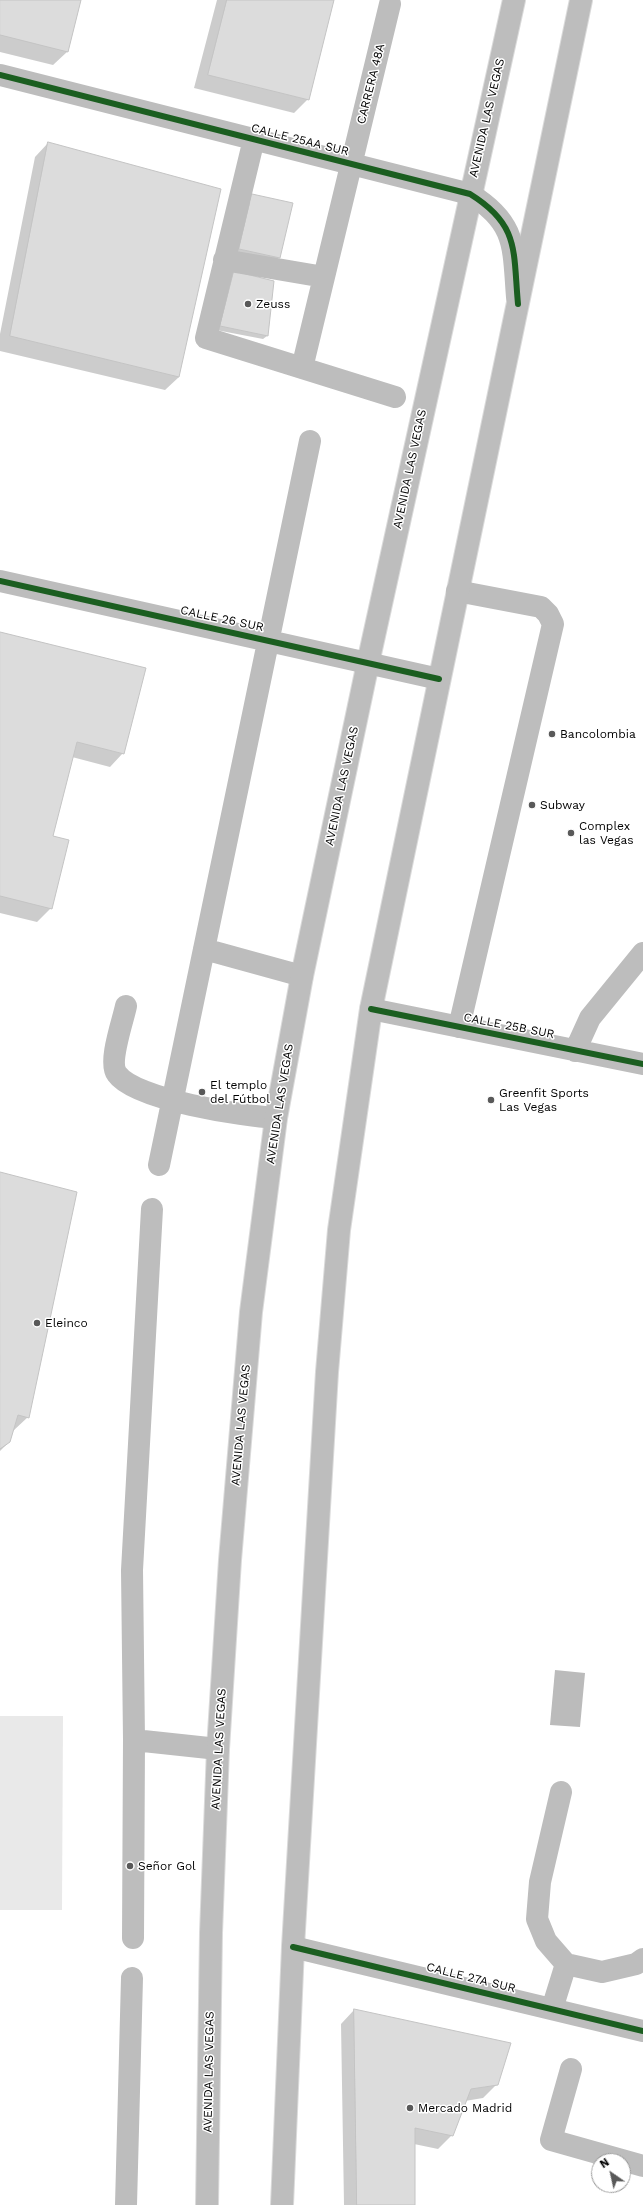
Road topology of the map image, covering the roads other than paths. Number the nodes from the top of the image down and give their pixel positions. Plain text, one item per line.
1 (514, 0) edge
2 (581, 0) edge
3 (390, 4) dead end
4 (0, 75) edge
5 (254, 139) junction
6 (350, 164) junction
7 (470, 194) junction
8 (224, 260) junction
9 (324, 277) junction
10 (518, 304) junction
11 (302, 368) junction
12 (395, 397) dead end
13 (310, 441) dead end
14 (0, 581) edge
15 (457, 591) junction
16 (268, 641) junction
17 (368, 662) junction
18 (439, 679) junction
19 (204, 949) junction
20 (643, 953) edge
21 (302, 976) junction
22 (126, 1006) dead end
23 (371, 1009) junction
24 (459, 1027) junction
25 (575, 1050) junction
26 (643, 1064) edge
27 (172, 1101) junction
28 (276, 1118) junction
29 (159, 1165) dead end
30 (152, 1209) dead end
31 (134, 1740) junction
32 (218, 1749) junction
33 (561, 1792) dead end
34 (133, 1938) dead end
35 (293, 1947) junction
36 (643, 1959) edge
37 (566, 1964) junction
38 (132, 1978) dead end
39 (552, 2009) junction
40 (643, 2031) edge
41 (571, 2069) dead end
42 (643, 2166) edge
43 (126, 2205) edge
44 (207, 2205) edge
45 (282, 2205) edge

1 - 7 main road, AVENIDA LAS VEGAS
2 - 10 main road
3 - 6 main road, CARRERA 48A
4 - 5 main road, CALLE 25AA SUR
5 - 6 main road, CALLE 25AA SUR
5 - 8 main road
6 - 7 main road, CALLE 25AA SUR
6 - 9 main road, CARRERA 48A
7 - 10 main road, CALLE 25AA SUR
7 - 17 main road, AVENIDA LAS VEGAS
8 - 9 main road
8 - 11 main road
9 - 11 main road, CARRERA 48A
10 - 15 main road
11 - 12 main road
13 - 16 main road
14 - 16 main road, CALLE 26 SUR
15 - 18 main road
15 - 24 main road
16 - 17 main road, CALLE 26 SUR
16 - 19 main road
17 - 18 main road, CALLE 26 SUR
17 - 21 main road, AVENIDA LAS VEGAS
18 - 23 main road
19 - 21 main road
19 - 27 main road
20 - 25 main road
21 - 28 main road, AVENIDA LAS VEGAS
22 - 27 main road
23 - 24 main road, CALLE 25B SUR
23 - 35 main road
24 - 25 main road, CALLE 25B SUR
25 - 26 main road, CALLE 25B SUR
27 - 28 main road
27 - 29 main road
28 - 32 main road, AVENIDA LAS VEGAS
30 - 31 main road
31 - 32 main road
31 - 34 main road
32 - 44 main road, AVENIDA LAS VEGAS
33 - 37 main road
35 - 39 main road, CALLE 27A SUR
35 - 45 main road
36 - 37 main road
37 - 39 main road
38 - 43 main road
39 - 40 main road, CALLE 27A SUR
41 - 42 main road

